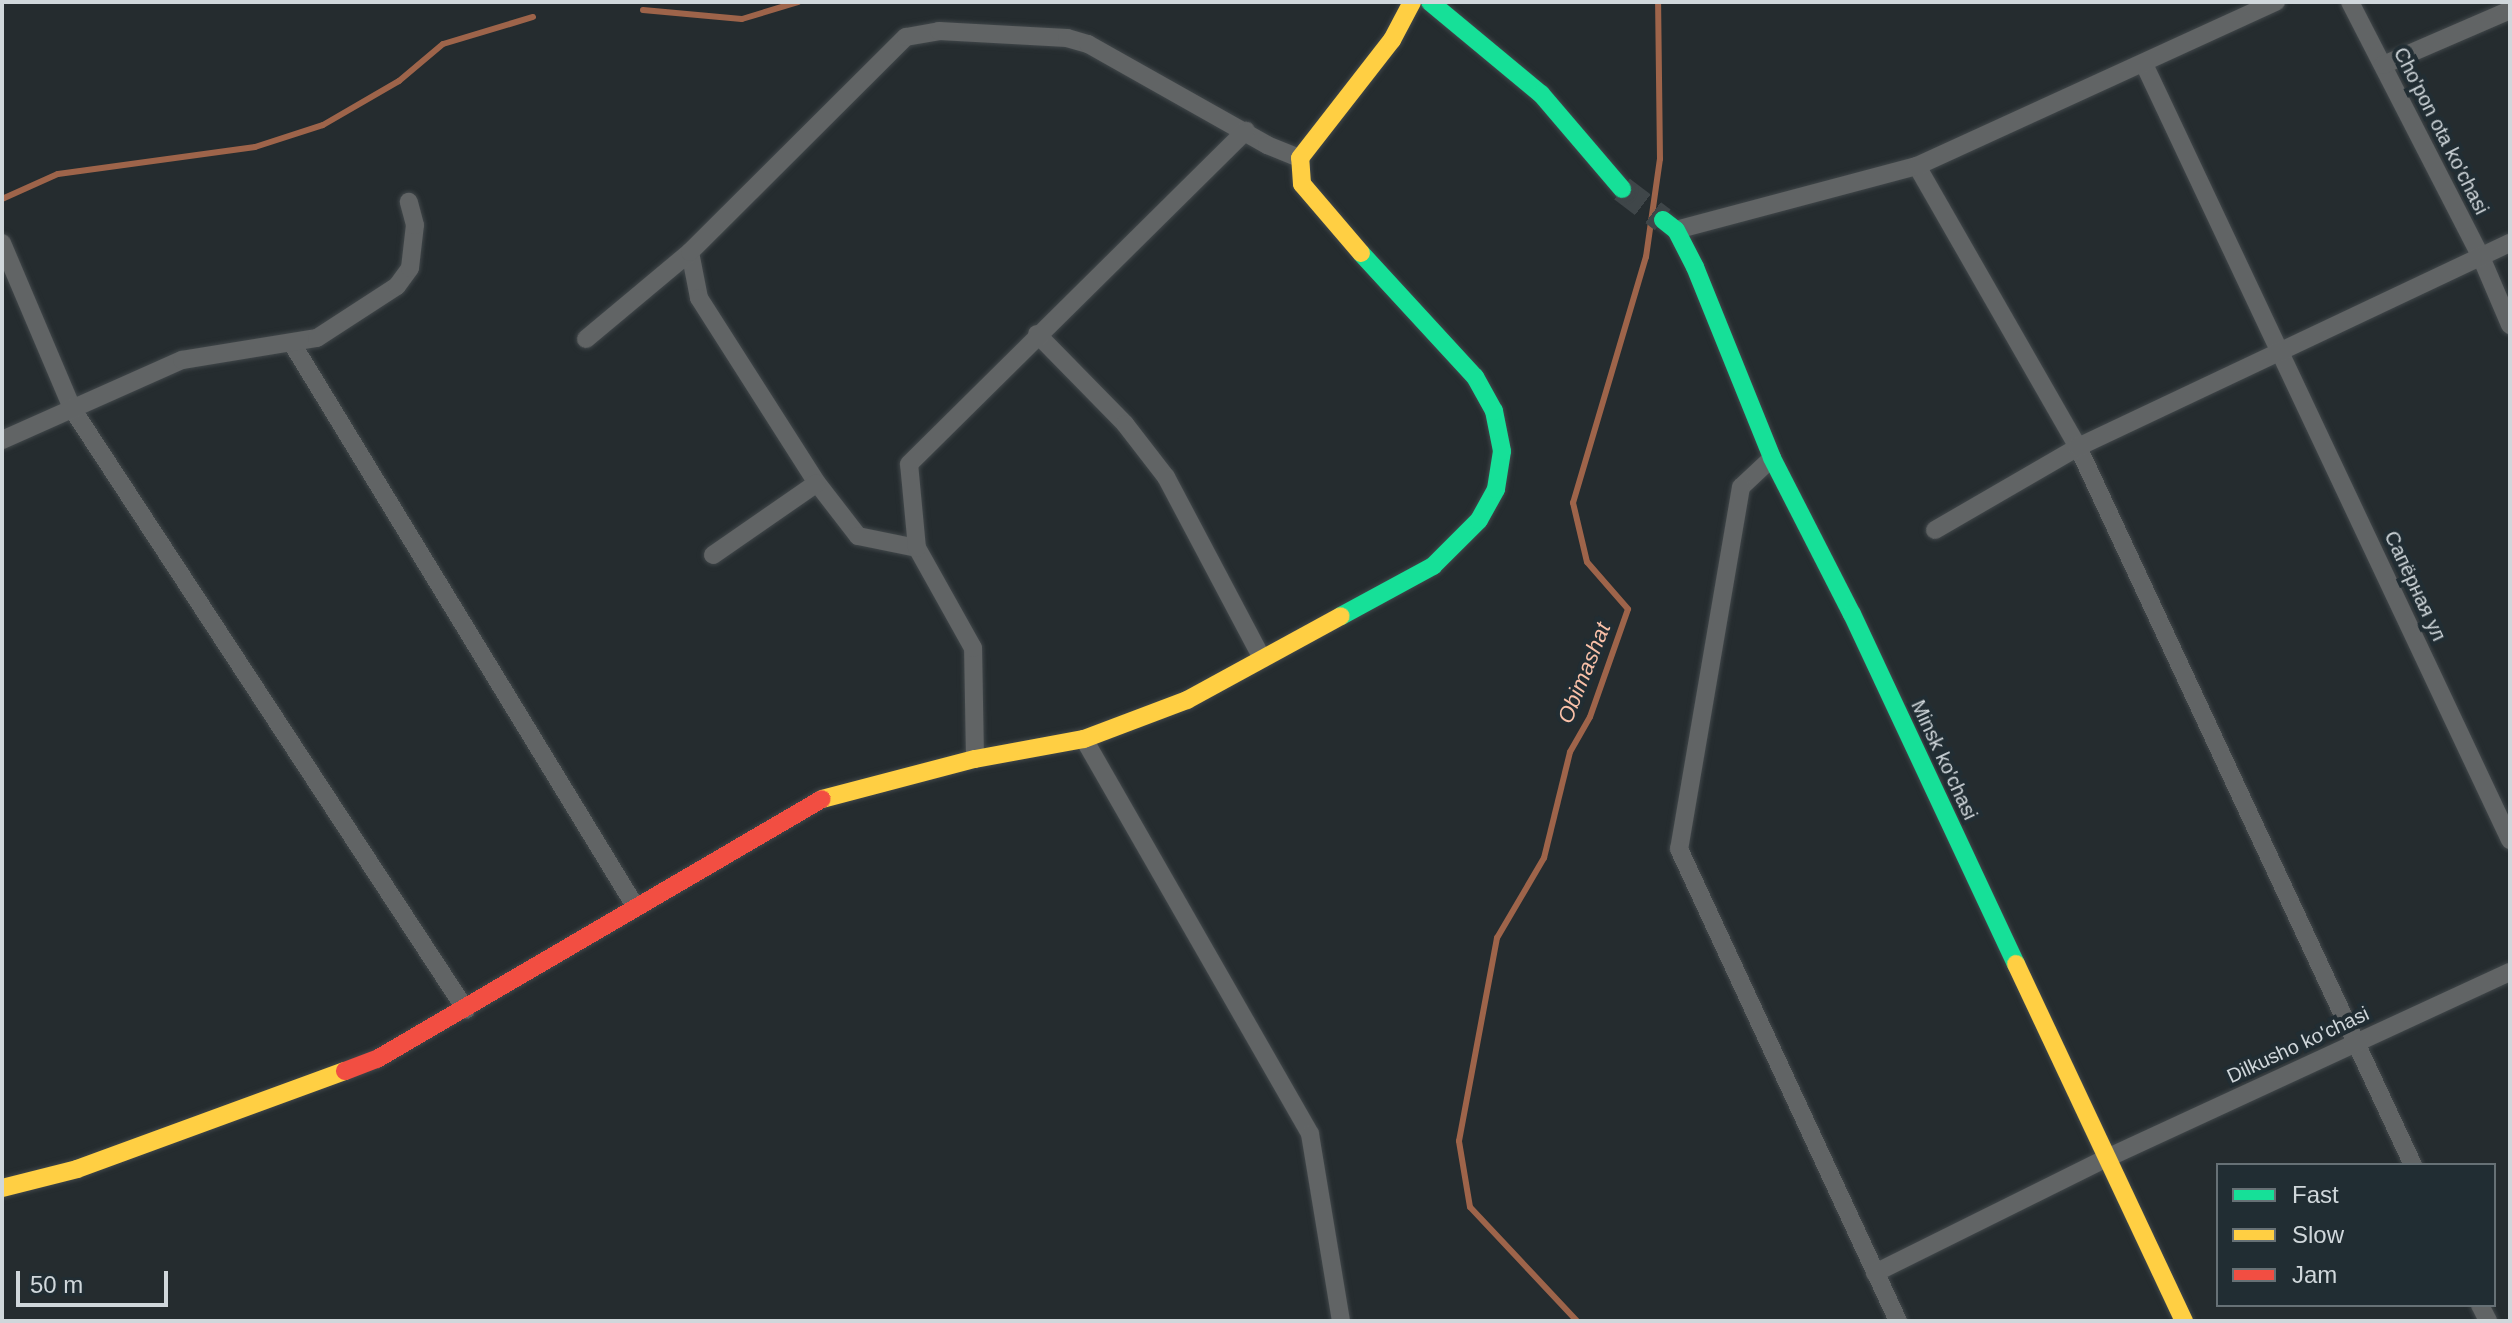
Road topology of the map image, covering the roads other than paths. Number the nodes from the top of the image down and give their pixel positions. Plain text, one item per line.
1 (1412, 2) edge
2 (1430, 2) edge
3 (2276, 2) edge
4 (2350, 2) edge
5 (2510, 10) edge
6 (2144, 64) junction
7 (2383, 65) junction
8 (1246, 130) junction
9 (1300, 158) junction
10 (1917, 166) junction
11 (1622, 189) tunnel mouth
12 (409, 202) dead end
13 (2, 243) edge
14 (2510, 243) edge
15 (690, 252) junction
16 (2481, 257) junction
17 (2510, 325) edge
18 (1037, 334) junction
19 (586, 339) dead end
20 (293, 345) junction
21 (2280, 351) junction
22 (73, 410) junction
23 (2, 440) edge
24 (2078, 447) junction
25 (1772, 458) junction
26 (817, 483) junction
27 (1935, 530) dead end
28 (917, 548) junction
29 (713, 555) dead end
30 (1262, 658) junction
31 (1084, 739) junction
32 (975, 759) junction
33 (2510, 840) edge
34 (635, 906) junction
35 (2510, 972) edge
36 (466, 1010) junction
37 (2355, 1042) junction
38 (2105, 1159) junction
39 (2412, 1163) edge
40 (2, 1188) edge
41 (1875, 1273) junction
42 (1341, 1321) edge
43 (1898, 1321) edge
44 (2184, 1321) edge

1 - 9 street
2 - 11 street
3 - 6 street
4 - 7 street, Cho'pon ota ko'chasi
5 - 7 street
6 - 10 street
6 - 21 street, Сапёрная ул
7 - 16 street, Cho'pon ota ko'chasi
8 - 9 street
8 - 15 street
8 - 18 street
9 - 30 street
10 - 24 street
10 - 25 street, Minsk ko'chasi
12 - 20 street
13 - 22 street
14 - 16 street
15 - 19 street
15 - 26 street
16 - 17 street, Cho'pon ota ko'chasi
16 - 21 street
18 - 28 street
18 - 30 street
20 - 22 street
20 - 34 street
21 - 24 street
21 - 33 street, Сапёрная ул
22 - 23 street
22 - 36 street
24 - 27 street
24 - 37 street
25 - 38 street, Minsk ko'chasi
25 - 41 street
26 - 28 street
26 - 29 street
28 - 32 street
30 - 31 street
31 - 32 street
31 - 42 street
32 - 34 street
34 - 36 street
35 - 37 street, Dilkusho ko'chasi
36 - 40 street
37 - 38 street, Dilkusho ko'chasi
37 - 39 street
38 - 41 street, Dilkusho ko'chasi
38 - 44 street, Minsk ko'chasi
41 - 43 street

